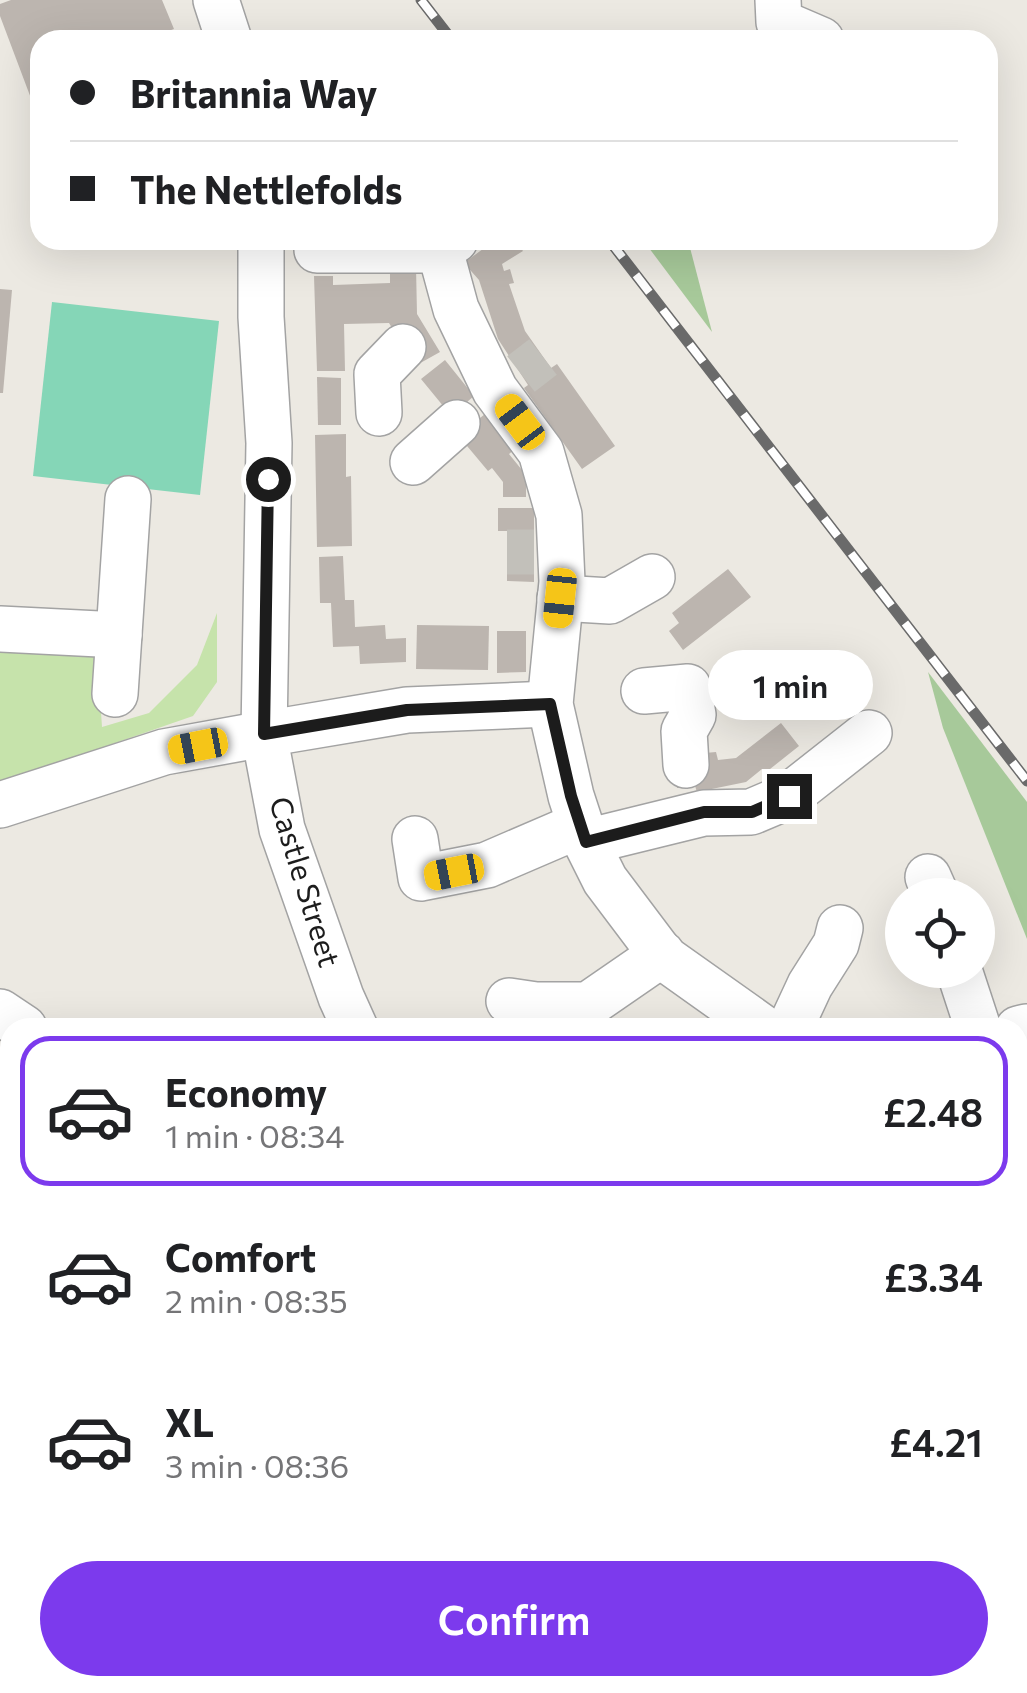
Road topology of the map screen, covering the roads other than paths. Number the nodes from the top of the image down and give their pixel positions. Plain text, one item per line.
1 (216, 0) edge
2 (778, 0) edge
3 (226, 30) edge
4 (798, 30) edge
5 (262, 250) edge
6 (447, 250) edge
7 (428, 328) junction
8 (489, 398) junction
9 (379, 413) dead end
10 (412, 462) dead end
11 (128, 499) dead end
12 (652, 576) dead end
13 (560, 598) junction
14 (7, 629) edge
15 (119, 635) junction
16 (644, 691) dead end
17 (115, 694) dead end
18 (550, 704) junction
19 (869, 733) dead end
20 (264, 734) junction
21 (690, 789) junction
22 (0, 805) edge
23 (583, 834) junction
24 (415, 839) dead end
25 (840, 928) dead end
26 (662, 954) junction
27 (509, 1001) dead end
28 (583, 1016) edge
29 (350, 1018) edge
30 (749, 1018) edge
31 (795, 1018) edge

1 - 3 street
2 - 4 street
5 - 20 street, Castle Street
6 - 7 street
7 - 8 street
7 - 9 street
8 - 10 street
8 - 13 street
11 - 15 street
12 - 13 street
13 - 18 street
14 - 15 street
15 - 17 street
16 - 21 street
18 - 20 street
18 - 23 street
19 - 21 street
20 - 22 street
20 - 29 street, Castle Street
21 - 23 street
23 - 24 street
23 - 26 street
25 - 31 street
26 - 28 street
26 - 30 street
27 - 28 street

